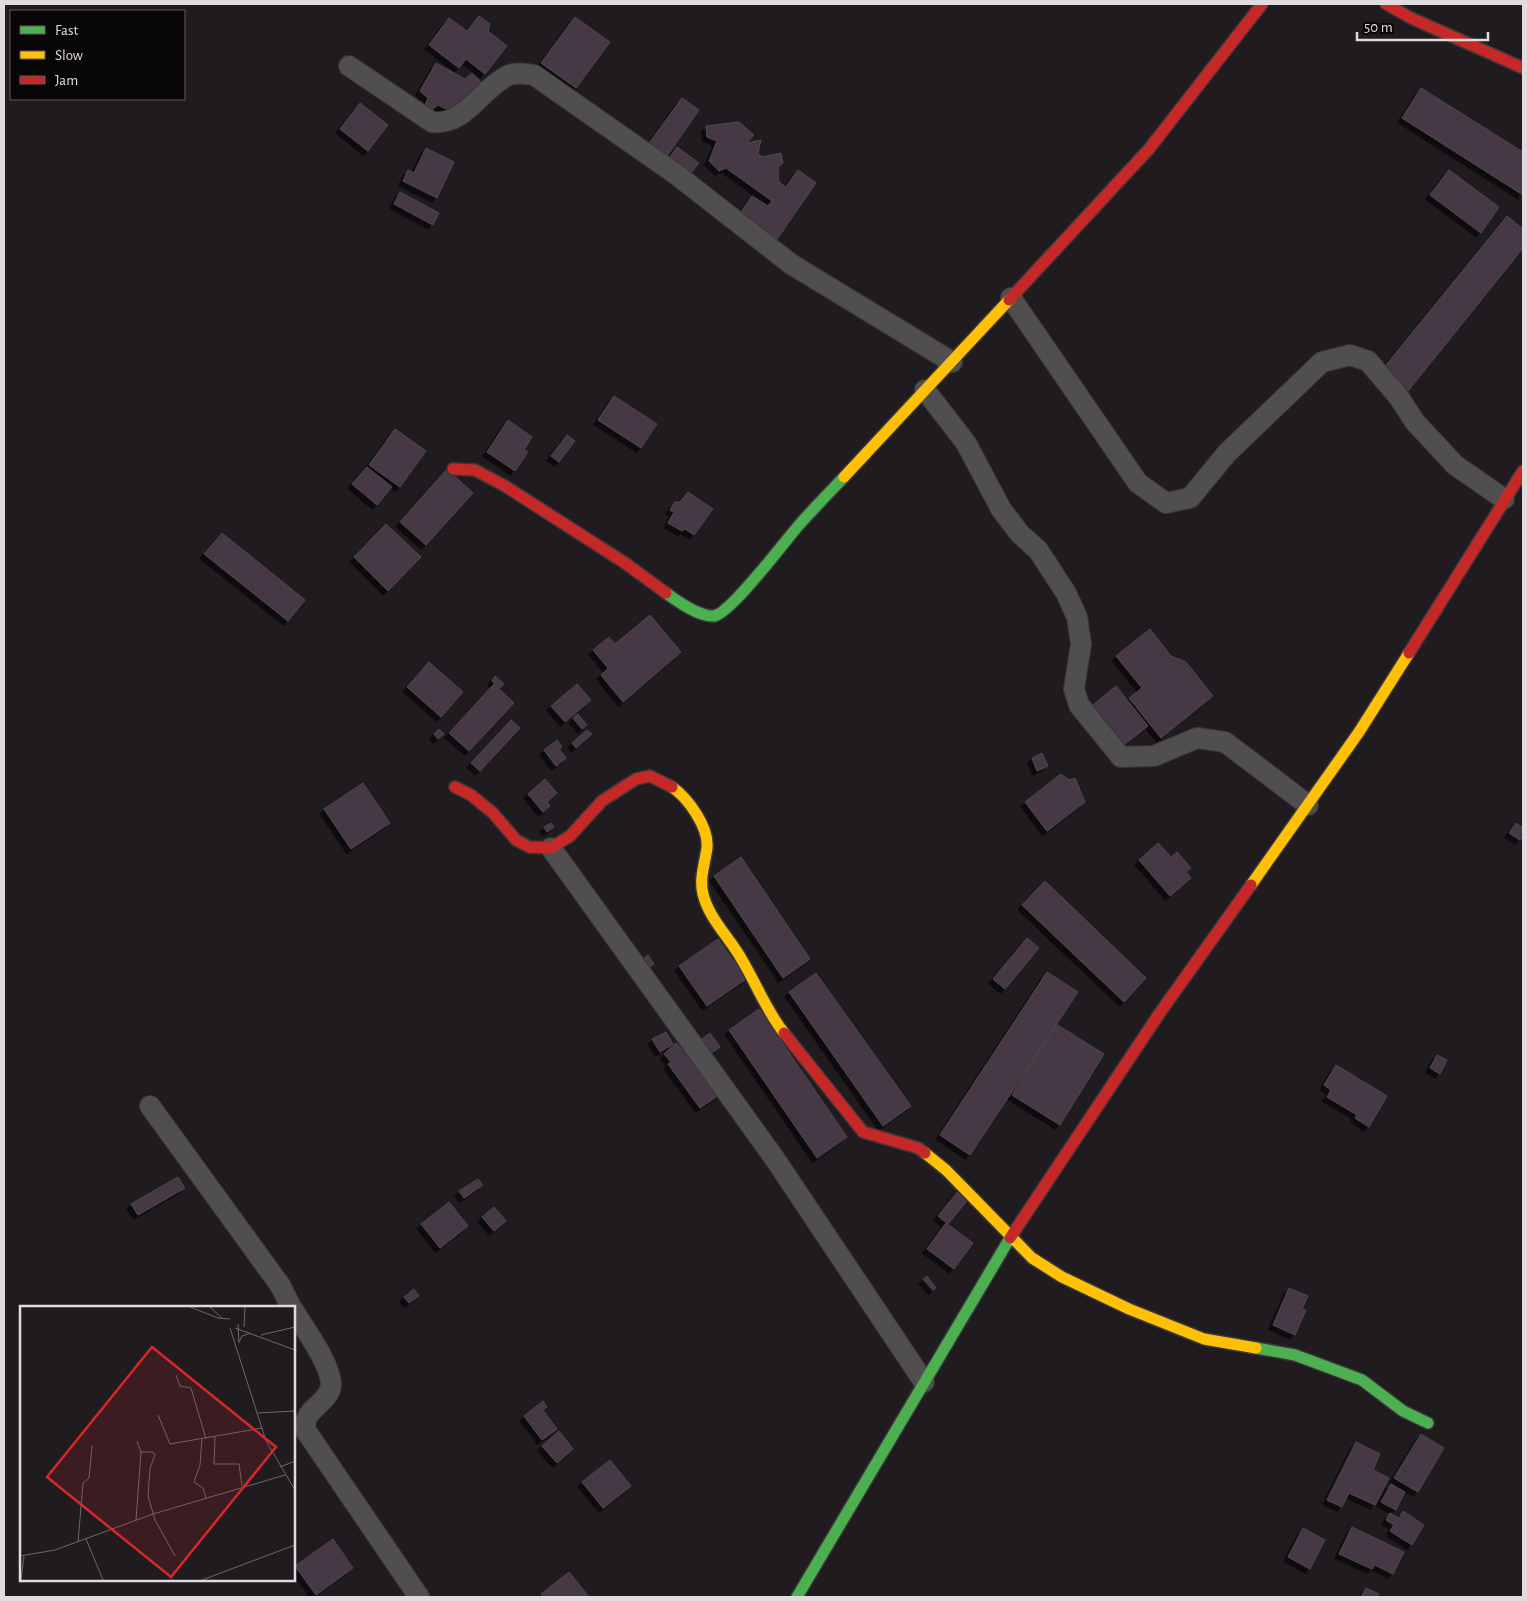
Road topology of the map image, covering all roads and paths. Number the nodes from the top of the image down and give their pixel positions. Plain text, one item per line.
1 (1262, 4) edge
2 (1386, 4) edge
3 (349, 66) dead end
4 (1523, 68) edge
5 (1011, 298) junction
6 (952, 362) junction
7 (925, 390) junction
8 (453, 469) dead end
9 (1523, 471) edge
10 (1504, 499) junction
11 (455, 787) dead end
12 (1308, 805) junction
13 (551, 848) junction
14 (150, 1106) dead end
15 (1010, 1237) junction
16 (290, 1306) edge
17 (295, 1313) edge
18 (924, 1382) junction
19 (1428, 1423) dead end
20 (419, 1597) edge
21 (797, 1597) edge

1 - 5 street
2 - 4 street
3 - 6 street
5 - 6 street
5 - 10 street
6 - 7 street
7 - 8 street
7 - 12 street
9 - 10 street
10 - 12 street
11 - 13 street
12 - 15 street
13 - 15 street
13 - 18 street
14 - 16 street
15 - 18 street
15 - 19 street
17 - 20 street
18 - 21 street

